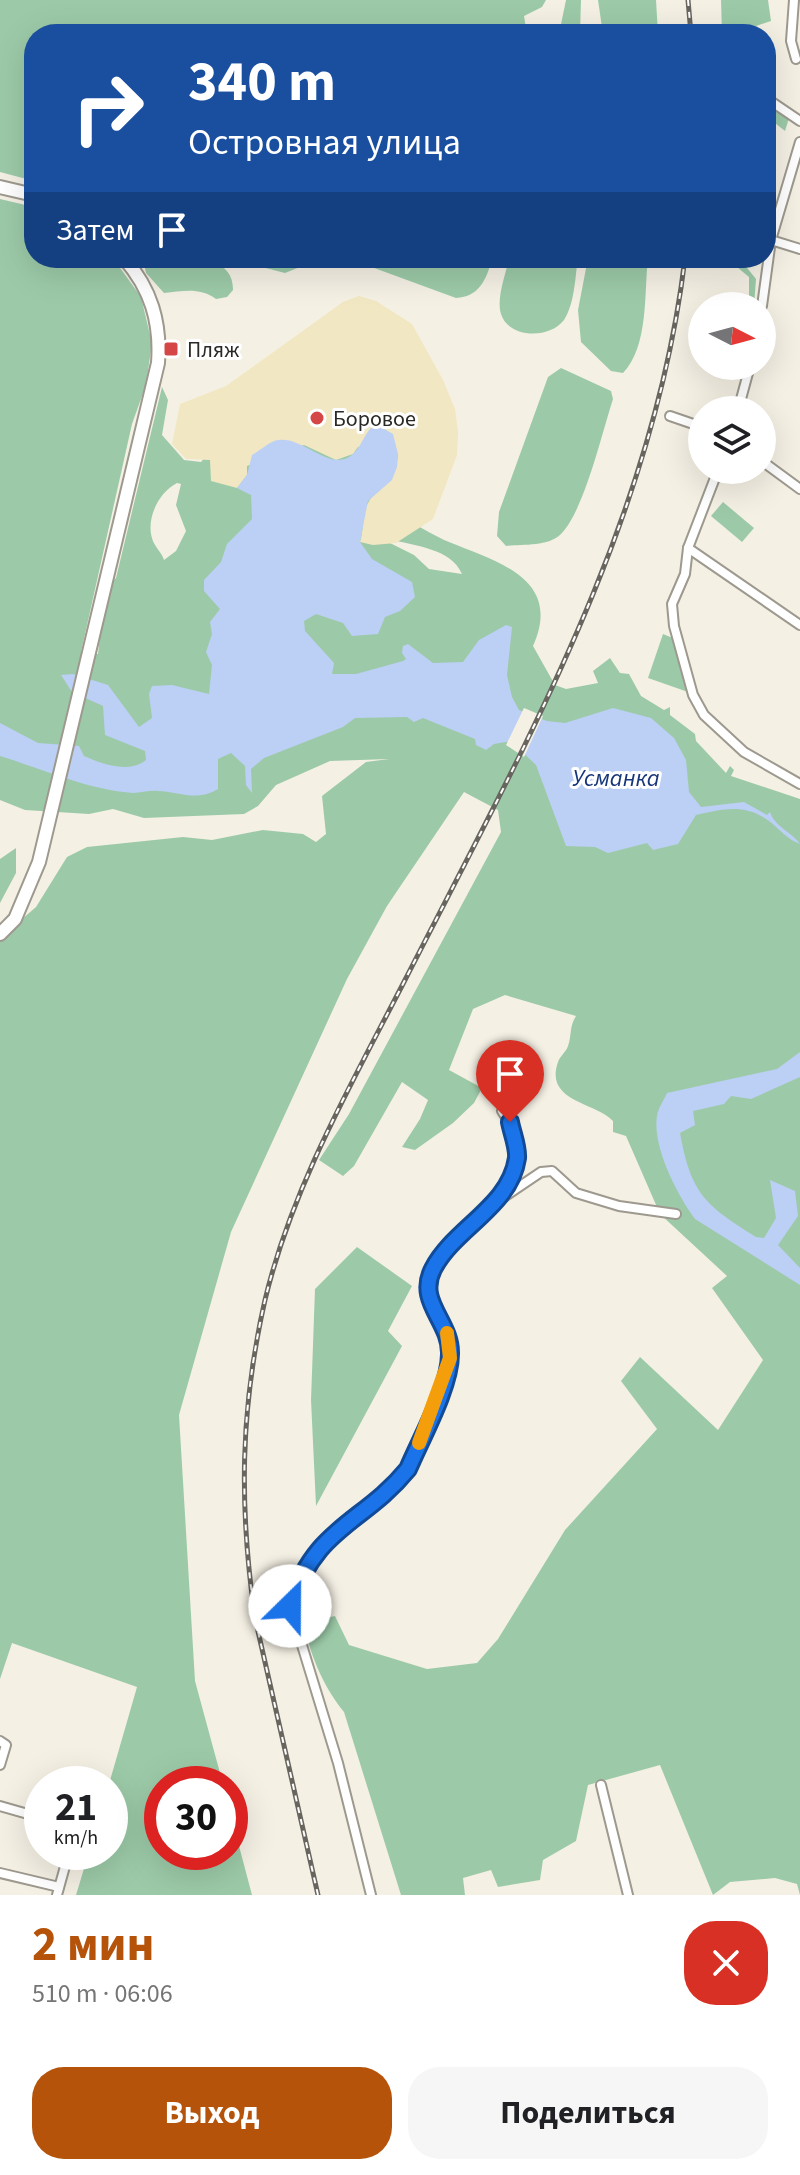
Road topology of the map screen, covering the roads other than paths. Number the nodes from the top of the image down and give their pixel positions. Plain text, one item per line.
1 (794, 0) edge
2 (796, 59) dead end
3 (776, 105) edge
4 (798, 119) edge
5 (800, 142) edge
6 (0, 187) edge
7 (24, 193) edge
8 (776, 223) edge
9 (776, 242) edge
10 (800, 249) edge
11 (130, 268) edge
12 (767, 268) edge
13 (764, 292) edge
14 (670, 416) dead end
15 (688, 422) edge
16 (776, 471) edge
17 (713, 484) edge
18 (800, 489) edge
19 (688, 548) junction
20 (800, 625) edge
21 (800, 784) edge
22 (0, 934) edge
23 (502, 1111) dead end
24 (497, 1201) junction
25 (676, 1214) dead end
26 (3, 1743) edge
27 (0, 1765) edge
28 (601, 1785) dead end
29 (0, 1806) edge
30 (24, 1813) edge
31 (64, 1870) edge
32 (0, 1873) edge
33 (58, 1891) edge
34 (371, 1895) edge
35 (628, 1895) edge

1 - 2 street
3 - 4 street
5 - 8 street
6 - 7 street
9 - 10 street
11 - 22 street
12 - 13 street
14 - 15 street
16 - 18 street
17 - 19 street
19 - 20 street
19 - 21 street
23 - 24 street
24 - 25 street
24 - 34 street
26 - 27 street
28 - 35 street
29 - 30 street
31 - 33 street
32 - 33 street

